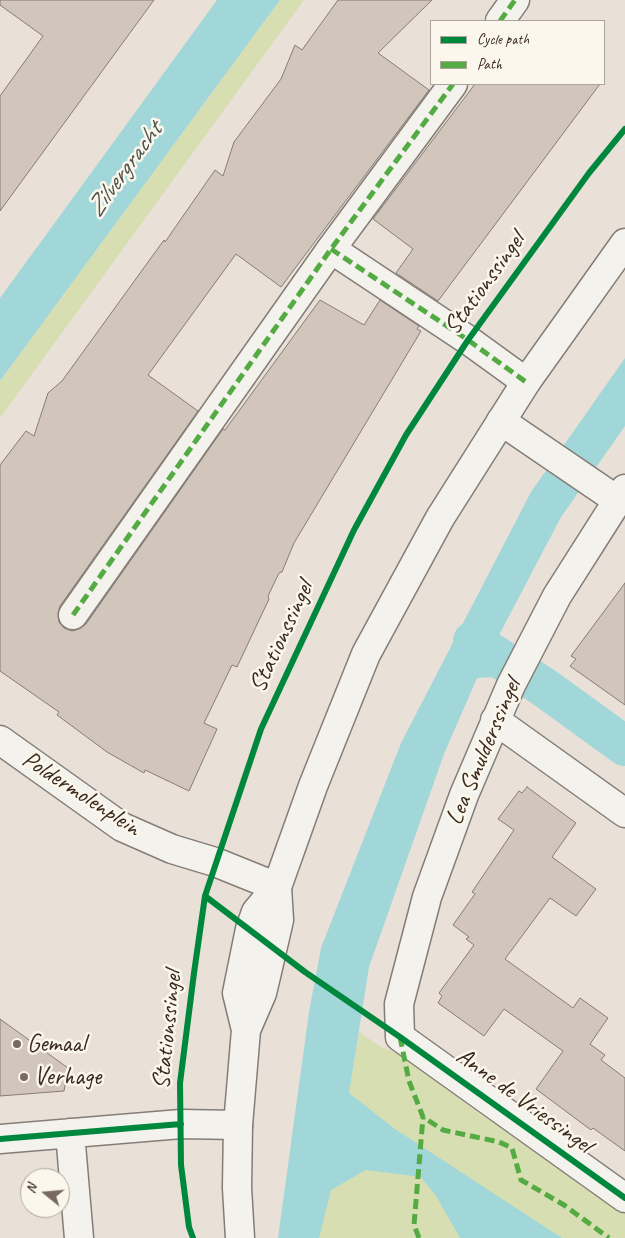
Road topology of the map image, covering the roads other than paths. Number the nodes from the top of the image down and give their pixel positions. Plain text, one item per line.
1 (515, 0) edge
2 (501, 20) edge
3 (452, 85) edge
4 (625, 243) edge
5 (330, 249) junction
6 (526, 382) junction
7 (500, 421) junction
8 (621, 494) edge
9 (73, 614) dead end
10 (495, 720) junction
11 (0, 740) edge
12 (625, 813) edge
13 (277, 887) junction
14 (400, 1037) joint
15 (238, 1125) junction
16 (70, 1133) junction
17 (0, 1139) edge
18 (625, 1198) edge
19 (79, 1238) edge
20 (240, 1238) edge

1 - 2 street
3 - 5 street
4 - 6 street
5 - 6 street
5 - 9 street
6 - 7 street
7 - 8 street
7 - 13 street
8 - 10 street, Lea Smulderssingel
10 - 12 street
10 - 14 street, Lea Smulderssingel
11 - 13 street, Poldermolenplein
13 - 15 street
14 - 18 street, Anne de Vriessingel
15 - 16 street
15 - 20 street
16 - 17 street
16 - 19 street

